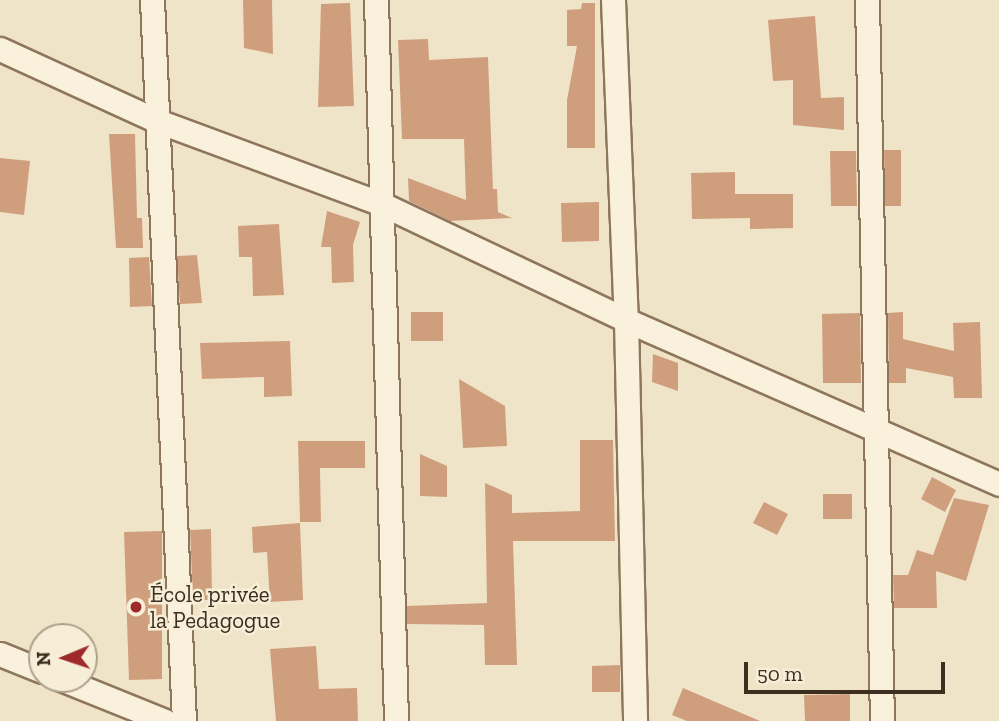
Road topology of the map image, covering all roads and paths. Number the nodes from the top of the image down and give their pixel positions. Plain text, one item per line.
1 (152, 0) edge
2 (376, 0) edge
3 (613, 0) edge
4 (867, 0) edge
5 (0, 49) edge
6 (155, 120) junction
7 (382, 204) junction
8 (626, 320) junction
9 (878, 431) junction
10 (999, 484) edge
11 (0, 654) edge
12 (28, 665) edge
13 (96, 693) edge
14 (165, 721) edge
15 (184, 721) edge
16 (396, 721) edge
17 (635, 721) edge
18 (882, 721) edge

1 - 6 street
2 - 7 street
3 - 8 street
4 - 9 street
5 - 6 street
6 - 7 street
6 - 15 street
7 - 8 street
7 - 16 street
8 - 9 street
8 - 17 street
9 - 10 street
9 - 18 street
11 - 12 street
13 - 14 street

